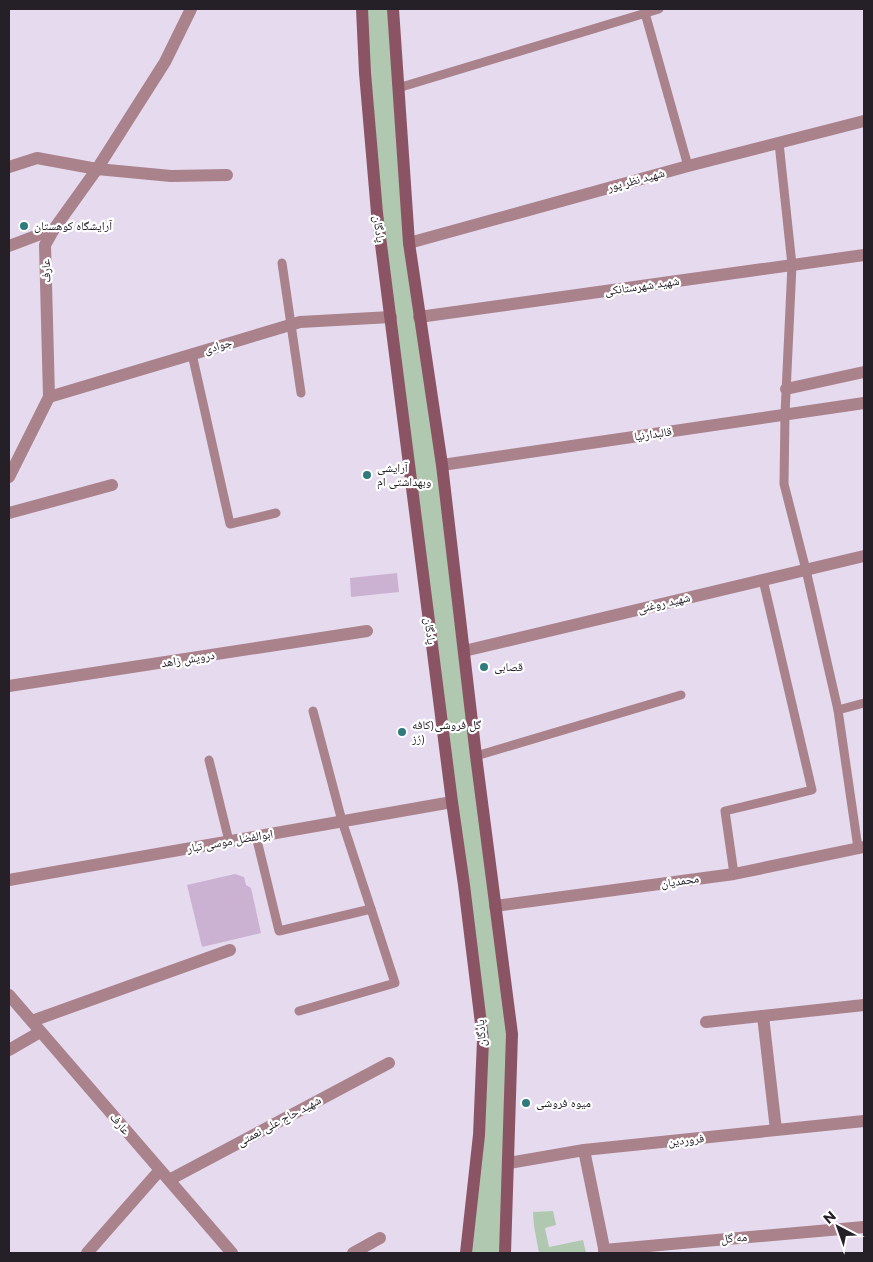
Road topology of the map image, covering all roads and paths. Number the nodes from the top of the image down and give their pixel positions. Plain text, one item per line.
1 (191, 9) edge
2 (362, 9) edge
3 (393, 9) edge
4 (659, 9) edge
5 (645, 13) junction
6 (398, 88) junction
7 (864, 121) edge
8 (779, 143) junction
9 (688, 166) junction
10 (9, 167) edge
11 (96, 169) junction
12 (227, 175) dead end
13 (54, 229) junction
14 (409, 243) junction
15 (9, 246) edge
16 (864, 255) edge
17 (282, 263) dead end
18 (792, 265) junction
19 (391, 317) junction
20 (419, 317) junction
21 (291, 324) junction
22 (192, 354) junction
23 (864, 372) edge
24 (786, 389) junction
25 (301, 393) dead end
26 (49, 397) junction
27 (864, 403) edge
28 (785, 414) junction
29 (442, 465) junction
30 (9, 477) edge
31 (112, 485) dead end
32 (9, 513) edge
33 (276, 513) dead end
34 (864, 556) edge
35 (806, 570) junction
36 (763, 580) junction
37 (367, 631) dead end
38 (464, 651) junction
39 (9, 686) edge
40 (681, 696) dead end
41 (864, 703) edge
42 (838, 710) junction
43 (313, 711) dead end
44 (476, 756) junction
45 (209, 760) dead end
46 (452, 802) junction
47 (342, 821) junction
48 (256, 836) junction
49 (229, 841) junction
50 (861, 847) edge
51 (734, 874) junction
52 (9, 880) edge
53 (495, 906) junction
54 (371, 909) junction
55 (230, 950) dead end
56 (9, 995) edge
57 (864, 1004) edge
58 (299, 1011) dead end
59 (763, 1016) junction
60 (32, 1021) junction
61 (706, 1022) dead end
62 (40, 1032) junction
63 (9, 1050) edge
64 (389, 1062) dead end
65 (864, 1121) edge
66 (776, 1130) junction
67 (584, 1150) junction
68 (508, 1163) junction
69 (160, 1170) junction
70 (169, 1180) junction
71 (864, 1227) edge
72 (380, 1238) dead end
73 (604, 1252) edge
74 (87, 1253) edge
75 (232, 1253) edge
76 (353, 1253) edge
77 (466, 1253) edge
78 (505, 1253) edge

1 - 11 street, عارف
2 - 19 main road, پادگان
3 - 6 main road
4 - 5 lane
5 - 6 lane
5 - 9 lane
6 - 14 main road
7 - 8 street, شهید نظر پور
8 - 9 street, شهید نظر پور
8 - 18 lane
9 - 14 street, شهید نظر پور
10 - 11 street
11 - 12 street
11 - 13 street, عارف
13 - 15 street
13 - 26 street, عارف
14 - 20 main road
16 - 18 street, شهید شهرستانکی
17 - 21 lane
18 - 20 street, شهید شهرستانکی
18 - 24 lane
19 - 21 street, جوادی
19 - 46 main road, پادگان
20 - 29 main road
21 - 22 street, جوادی
21 - 25 lane
22 - 26 street, جوادی
22 - 33 lane
23 - 24 street
24 - 28 lane
26 - 30 street, عارف
27 - 28 street, قالبدارنیا
28 - 29 street, قالبدارنیا
28 - 35 lane
29 - 38 main road
31 - 32 street
34 - 35 street, شهید روغنی
35 - 36 street, شهید روغنی
35 - 42 lane
36 - 38 street, شهید روغنی
36 - 51 lane
37 - 39 street, درویش زاهد
38 - 44 main road
40 - 44 lane
41 - 42 lane
42 - 50 lane
43 - 47 lane
44 - 53 main road
45 - 49 lane
46 - 47 street, ابوالفضل موسی تبار
46 - 77 main road, پادگان
47 - 48 street, ابوالفضل موسی تبار
47 - 54 lane
48 - 49 street, ابوالفضل موسی تبار
48 - 54 lane
49 - 52 street, ابوالفضل موسی تبار
50 - 51 street, محمدیان
51 - 53 street, محمدیان
53 - 68 main road
54 - 58 lane
55 - 60 street
56 - 60 street, عارف
57 - 59 street
59 - 61 street
59 - 66 street
60 - 62 street, عارف
62 - 63 street
62 - 69 street, عارف
64 - 70 street, شهید حاج علی نعمتی
65 - 66 street, فروردین
66 - 67 street, فروردین
67 - 68 street, فروردین
67 - 73 street
68 - 78 main road
69 - 70 street, عارف
69 - 74 street
70 - 75 street, عارف
71 - 73 street, مه گل
72 - 76 street

